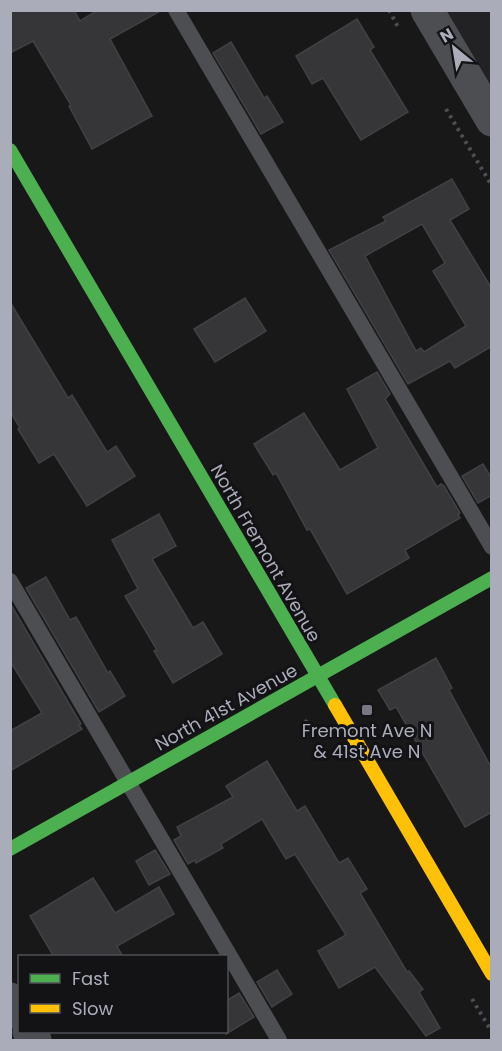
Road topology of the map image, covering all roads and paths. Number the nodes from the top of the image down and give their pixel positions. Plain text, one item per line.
1 (176, 10) edge
2 (428, 10) edge
3 (492, 120) edge
4 (10, 150) edge
5 (492, 547) edge
6 (492, 578) edge
7 (10, 581) edge
8 (317, 676) junction
9 (128, 783) junction
10 (10, 849) edge
11 (492, 974) edge
12 (279, 1041) edge

1 - 5 lane
2 - 3 street
4 - 8 street, North Fremont Avenue
6 - 8 street, North 41st Avenue
7 - 9 lane
8 - 9 street, North 41st Avenue
8 - 11 street, North Fremont Avenue
9 - 10 street, North 41st Avenue
9 - 12 lane

